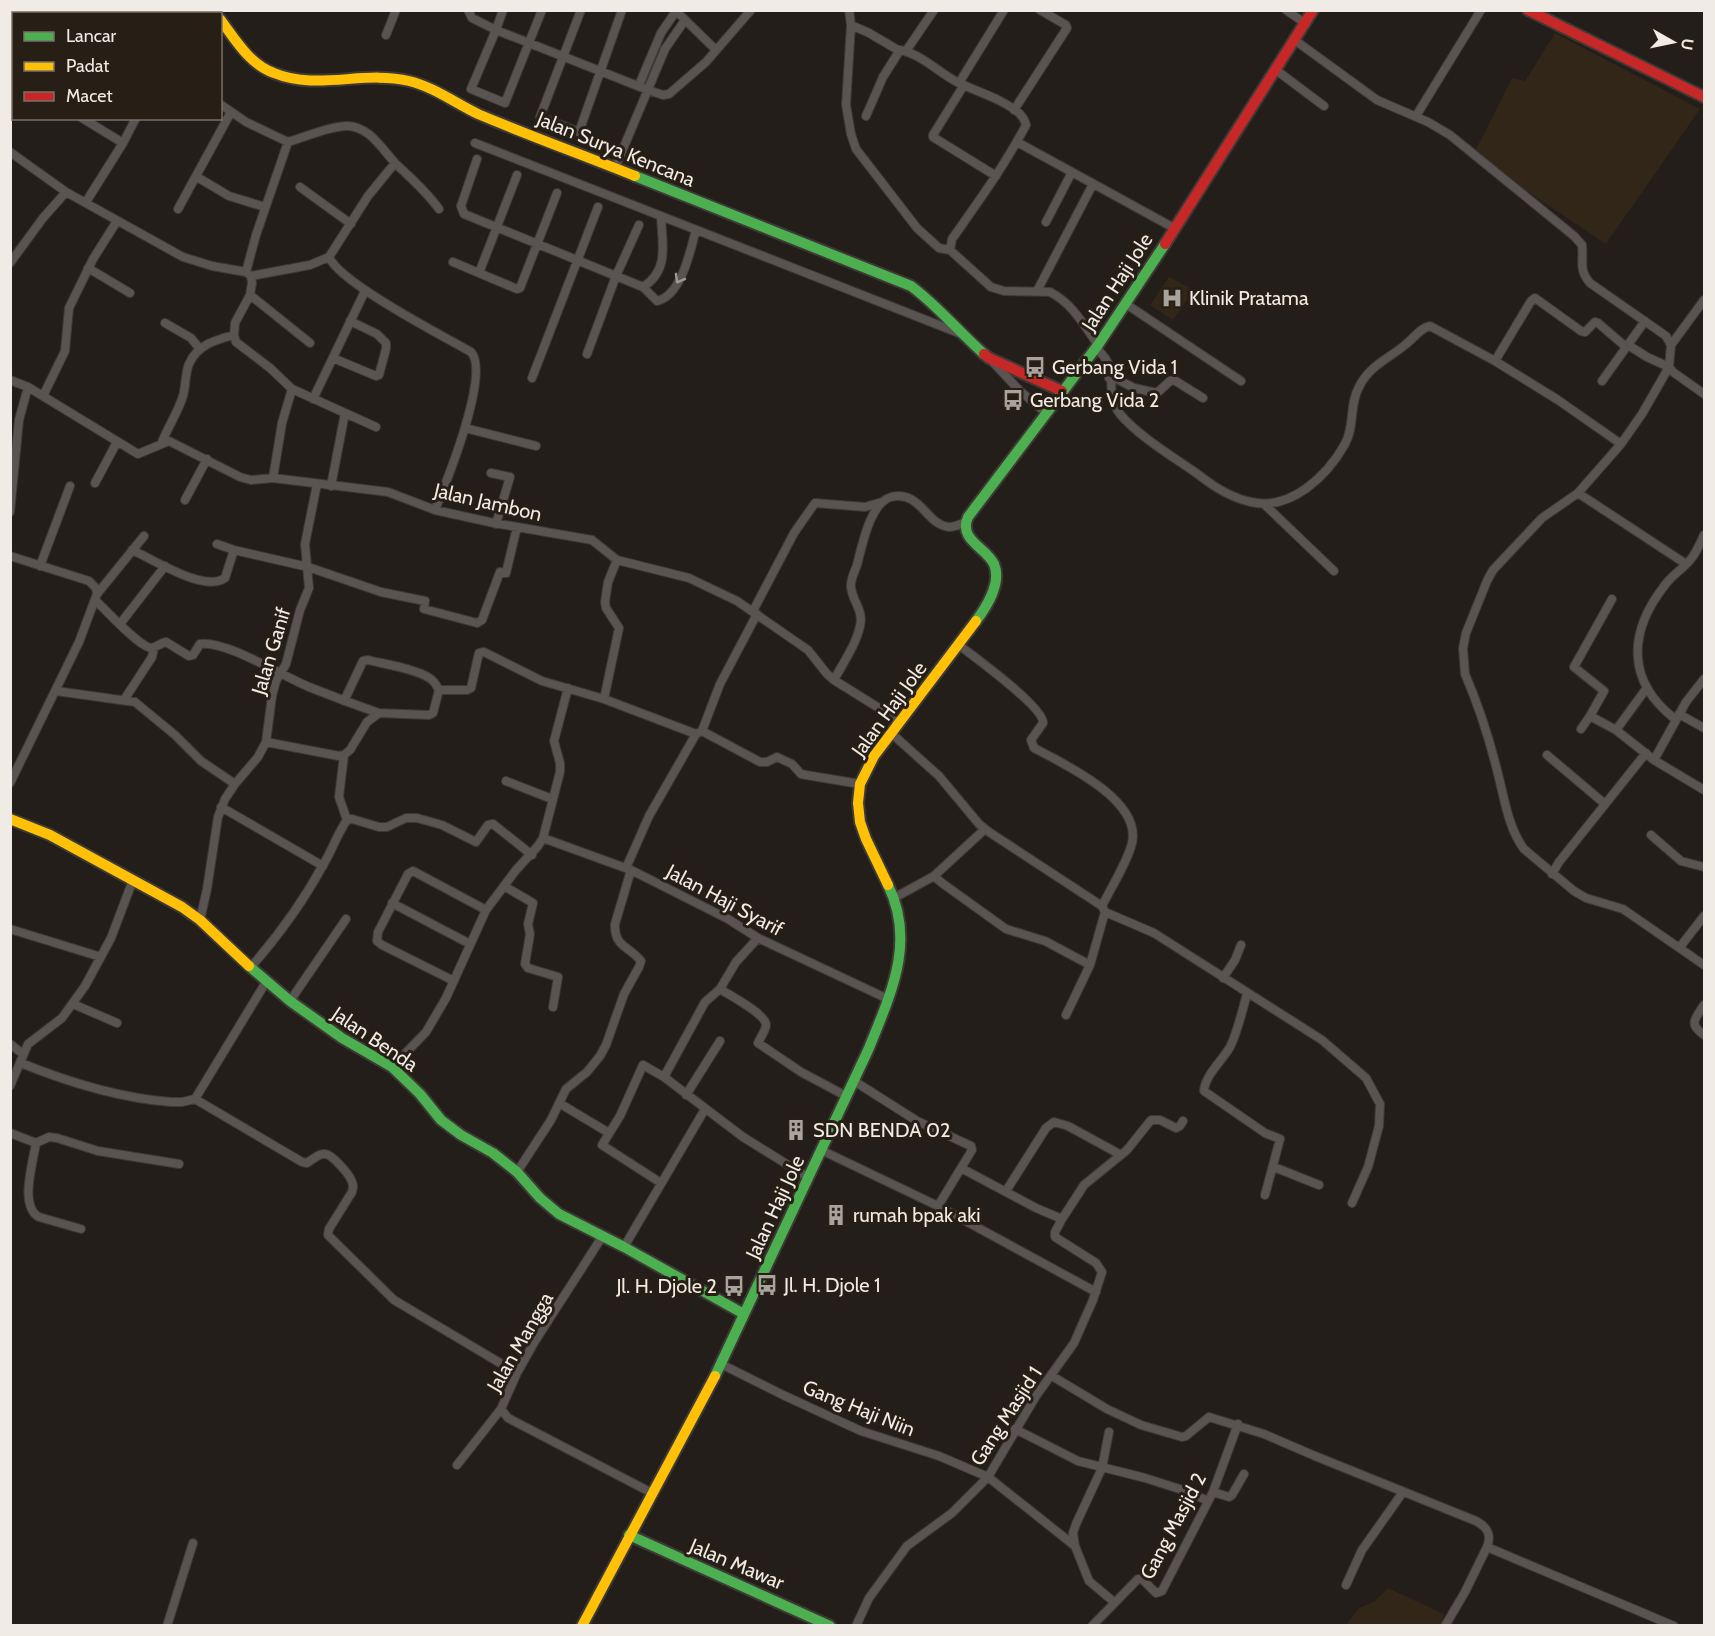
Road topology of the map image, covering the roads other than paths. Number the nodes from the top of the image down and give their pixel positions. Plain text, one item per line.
1 (396, 10) edge
2 (468, 10) edge
3 (503, 10) edge
4 (542, 10) edge
5 (581, 10) edge
6 (622, 10) edge
7 (751, 10) edge
8 (849, 10) edge
9 (934, 10) edge
10 (1004, 10) edge
11 (1041, 10) edge
12 (1286, 10) edge
13 (1313, 10) edge
14 (1481, 10) edge
15 (1528, 10) edge
16 (676, 11) edge
17 (685, 20) junction
18 (222, 22) edge
19 (1306, 24) junction
20 (851, 25) junction
21 (496, 30) junction
22 (386, 35) dead end
23 (1296, 40) junction
24 (529, 44) junction
25 (716, 50) junction
26 (902, 51) junction
27 (563, 57) junction
28 (1276, 70) junction
29 (602, 71) junction
30 (961, 84) junction
31 (639, 85) junction
32 (648, 90) junction
33 (1704, 97) edge
34 (222, 105) edge
35 (1324, 106) dead end
36 (1014, 110) junction
37 (231, 112) junction
38 (866, 116) dead end
39 (1416, 116) junction
40 (85, 120) edge
41 (135, 120) edge
42 (288, 142) junction
43 (1017, 142) junction
44 (123, 143) junction
45 (475, 143) dead end
46 (10, 152) edge
47 (477, 159) dead end
48 (395, 163) junction
49 (615, 168) junction
50 (1072, 172) junction
51 (517, 176) dead end
52 (996, 176) junction
53 (197, 177) junction
54 (1093, 184) junction
55 (300, 188) dead end
56 (66, 192) junction
57 (557, 193) dead end
58 (86, 202) junction
59 (265, 207) junction
60 (598, 207) dead end
61 (178, 209) dead end
62 (439, 209) dead end
63 (661, 216) junction
64 (117, 221) junction
65 (1046, 222) dead end
66 (351, 224) junction
67 (639, 225) dead end
68 (497, 227) junction
69 (1174, 228) junction
70 (696, 230) junction
71 (537, 244) junction
72 (950, 250) junction
73 (329, 257) junction
74 (577, 260) junction
75 (453, 262) dead end
76 (10, 263) edge
77 (88, 268) junction
78 (479, 273) junction
79 (249, 274) junction
80 (616, 276) junction
81 (643, 287) junction
82 (365, 291) junction
83 (1037, 291) junction
84 (130, 294) dead end
85 (250, 295) junction
86 (1704, 300) edge
87 (1126, 304) junction
88 (350, 321) junction
89 (1645, 321) junction
90 (165, 323) dead end
91 (960, 333) junction
92 (234, 336) junction
93 (310, 343) dead end
94 (1671, 345) junction
95 (1627, 346) junction
96 (1097, 347) junction
97 (200, 349) junction
98 (587, 354) dead end
99 (333, 358) junction
100 (989, 358) junction
101 (1495, 361) junction
102 (1669, 367) junction
103 (531, 378) dead end
104 (1109, 378) junction
105 (10, 380) edge
106 (1241, 381) dead end
107 (1602, 381) dead end
108 (28, 387) junction
109 (292, 389) junction
110 (1062, 391) junction
111 (1704, 394) edge
112 (43, 396) junction
113 (1203, 398) dead end
114 (313, 399) junction
115 (345, 413) junction
116 (1046, 413) junction
117 (376, 426) dead end
118 (465, 428) junction
119 (117, 442) junction
120 (162, 442) junction
121 (1621, 444) junction
122 (536, 446) dead end
123 (207, 459) junction
124 (491, 472) dead end
125 (273, 478) junction
126 (95, 483) dead end
127 (317, 484) junction
128 (70, 486) dead end
129 (331, 486) junction
130 (1578, 493) junction
131 (185, 500) dead end
132 (882, 502) junction
133 (1263, 504) junction
134 (435, 510) junction
135 (10, 512) edge
136 (966, 522) junction
137 (496, 524) junction
138 (517, 527) junction
139 (1704, 535) edge
140 (144, 536) dead end
141 (217, 544) dead end
142 (132, 550) junction
143 (234, 550) junction
144 (10, 556) edge
145 (617, 560) junction
146 (1686, 564) junction
147 (40, 566) junction
148 (165, 566) junction
149 (308, 567) junction
150 (1334, 571) dead end
151 (96, 597) junction
152 (1612, 599) dead end
153 (755, 612) junction
154 (120, 624) junction
155 (959, 645) junction
156 (154, 648) junction
157 (280, 674) junction
158 (1704, 679) edge
159 (834, 680) junction
160 (568, 688) junction
161 (1646, 689) junction
162 (439, 690) junction
163 (56, 691) junction
164 (604, 699) junction
165 (124, 700) junction
166 (344, 701) junction
167 (379, 712) junction
168 (1590, 716) junction
169 (1677, 717) junction
170 (899, 724) junction
171 (1704, 728) edge
172 (1581, 729) dead end
173 (1617, 730) junction
174 (699, 733) junction
175 (891, 733) junction
176 (266, 742) junction
177 (1646, 753) junction
178 (345, 755) junction
179 (1547, 755) dead end
180 (1654, 760) junction
181 (506, 781) dead end
182 (10, 783) edge
183 (235, 784) junction
184 (860, 784) junction
185 (1704, 790) edge
186 (552, 799) junction
187 (1605, 804) junction
188 (221, 807) junction
189 (10, 819) edge
190 (347, 820) junction
191 (985, 829) junction
192 (1651, 835) dead end
193 (543, 838) junction
194 (532, 855) junction
195 (323, 866) junction
196 (1704, 867) edge
197 (628, 869) junction
198 (1552, 874) junction
199 (934, 876) junction
200 (133, 880) junction
201 (504, 886) junction
202 (894, 898) junction
203 (392, 903) junction
204 (1103, 909) junction
205 (486, 910) junction
206 (1704, 916) edge
207 (346, 919) dead end
208 (200, 920) junction
209 (10, 929) edge
210 (758, 938) junction
211 (470, 944) junction
212 (1241, 945) dead end
213 (1680, 947) junction
214 (101, 957) junction
215 (1090, 965) junction
216 (1704, 965) edge
217 (251, 967) junction
218 (1223, 978) junction
219 (454, 981) junction
220 (266, 982) junction
221 (720, 989) junction
222 (1247, 994) junction
223 (888, 999) junction
224 (290, 1001) junction
225 (72, 1004) junction
226 (1704, 1005) edge
227 (553, 1007) dead end
228 (1066, 1015) dead end
229 (117, 1023) dead end
230 (1704, 1035) edge
231 (720, 1041) dead end
232 (10, 1044) edge
233 (23, 1054) junction
234 (21, 1063) junction
235 (392, 1067) junction
236 (13, 1074) edge
237 (664, 1077) junction
238 (854, 1081) junction
239 (10, 1086) edge
240 (686, 1095) junction
241 (846, 1096) junction
242 (195, 1099) junction
243 (559, 1103) junction
244 (705, 1109) junction
245 (1183, 1121) dead end
246 (609, 1133) junction
247 (10, 1134) edge
248 (36, 1143) junction
249 (821, 1150) junction
250 (1121, 1155) junction
251 (179, 1164) dead end
252 (1274, 1167) junction
253 (961, 1168) junction
254 (517, 1172) junction
255 (809, 1178) junction
256 (661, 1183) junction
257 (1319, 1185) dead end
258 (1006, 1191) junction
259 (1265, 1195) dead end
260 (1352, 1203) dead end
261 (938, 1206) junction
262 (1062, 1219) junction
263 (81, 1229) dead end
264 (602, 1237) junction
265 (624, 1247) junction
266 (1096, 1292) junction
267 (744, 1314) junction
268 (721, 1364) junction
269 (517, 1373) junction
270 (1052, 1376) junction
271 (501, 1409) junction
272 (1238, 1424) junction
273 (1015, 1429) junction
274 (1109, 1432) dead end
275 (457, 1465) dead end
276 (1102, 1468) junction
277 (1244, 1474) dead end
278 (988, 1477) junction
279 (1213, 1492) junction
280 (1403, 1492) junction
281 (652, 1493) junction
282 (1208, 1502) junction
283 (629, 1535) junction
284 (193, 1543) dead end
285 (1075, 1546) junction
286 (1487, 1547) junction
287 (1346, 1585) dead end
288 (1114, 1602) junction
289 (815, 1622) edge
290 (167, 1626) edge
291 (582, 1626) edge
292 (830, 1626) edge
293 (856, 1626) edge
294 (1092, 1626) edge
295 (1445, 1626) edge
296 (1674, 1626) edge

1 - 22 street
2 - 21 street
3 - 21 street
4 - 24 street
5 - 27 street
6 - 29 street
7 - 25 street
8 - 20 street
9 - 26 street
10 - 30 street
11 - 36 street
12 - 19 street
13 - 19 main road, Jalan Haji Jole
14 - 39 street
15 - 33 main road
16 - 17 street
16 - 31 street
17 - 25 street
17 - 32 street
18 - 49 main road, Jalan Surya Kencana
19 - 23 main road, Jalan Haji Jole
20 - 26 street
20 - 72 street
21 - 24 street
21 - 24 street
23 - 28 main road, Jalan Haji Jole
23 - 39 street
24 - 27 street
25 - 32 street
26 - 30 street
26 - 38 street
27 - 29 street
27 - 29 street
28 - 35 street
28 - 69 main road, Jalan Haji Jole
29 - 31 street
30 - 36 street
30 - 52 street
31 - 32 street
32 - 49 street
34 - 37 street
36 - 43 street
37 - 42 street
37 - 53 street
39 - 89 street
40 - 44 street
41 - 44 street
42 - 48 street
42 - 59 street
43 - 50 street
43 - 52 street
44 - 58 street
45 - 63 street
46 - 56 street
47 - 68 street
48 - 62 street
48 - 66 street
49 - 91 main road, Jalan Surya Kencana
50 - 54 street
50 - 65 street
51 - 68 street
52 - 72 street
53 - 59 street
53 - 61 street
54 - 69 street
54 - 83 street
55 - 66 street
56 - 58 street
56 - 76 street
57 - 71 street
58 - 64 street
59 - 79 street
60 - 74 street
63 - 70 street
63 - 81 street
64 - 77 street
64 - 79 street
66 - 73 street
67 - 80 street
68 - 71 street
68 - 78 street
69 - 87 main road, Jalan Haji Jole
70 -> 81 street
70 - 91 street
71 - 74 street
71 - 78 street
72 - 83 street
73 - 79 street
73 - 82 street
74 - 80 street
74 - 103 street
75 - 78 street
77 - 84 street
77 - 112 street
79 - 85 street
80 - 81 street
80 - 98 street
82 - 88 street
82 - 118 street
83 - 96 street
85 - 92 street
85 - 93 street
86 - 94 street
87 - 96 main road, Jalan Haji Jole
87 - 106 street
88 - 99 street
88 - 99 street
89 - 94 street
89 - 95 street
90 - 97 street
91 - 100 main road, Jalan Surya Kencana
92 - 97 street
92 - 109 street
94 - 102 street
95 - 101 street
95 - 102 street
95 - 107 street
96 - 104 street
96 - 110 main road, Jalan Haji Jole
97 - 120 street
99 - 114 street
100 - 110 main road, Jalan Surya Kencana
100 - 116 street, Jalan Surya Kencana
101 - 121 street
101 - 133 street
102 - 111 street
102 - 121 street
104 - 113 street
104 - 133 street
105 - 108 street
108 - 112 street
108 - 135 street
109 - 114 street
109 - 125 street
110 - 116 main road, Jalan Haji Jole
112 - 119 street
114 - 115 street
115 - 117 street
115 - 129 street
116 - 136 main road, Jalan Haji Jole
118 - 122 street
118 - 134 street
119 - 120 street
119 - 126 street
120 - 123 street, Jalan Jambon
121 - 130 street
123 - 125 street, Jalan Jambon
123 - 131 street
124 - 137 street
125 - 127 street, Jalan Jambon
127 - 129 street, Jalan Jambon
127 - 149 street, Jalan Ganif
128 - 147 street
129 - 134 street, Jalan Jambon
130 - 146 street
130 - 198 street
132 - 136 street
132 - 153 street
132 - 159 street
133 - 150 street
134 - 137 street, Jalan Jambon
136 - 155 main road, Jalan Haji Jole
137 - 138 street, Jalan Jambon
138 - 145 street, Jalan Jambon
138 - 149 street
139 - 146 street
140 - 142 street
141 - 143 street
142 - 148 street
142 - 151 street
143 - 148 street
143 - 149 street
144 - 147 street
145 - 153 street, Jalan Jambon
145 - 164 street
146 - 161 street
147 - 151 street
148 - 154 street
149 - 157 street, Jalan Ganif
151 - 154 street
151 - 163 street
152 - 168 street
153 - 159 street, Jalan Jambon
153 - 174 street
154 - 156 street
155 - 170 main road, Jalan Haji Jole
155 - 204 street
156 - 157 street
156 - 165 street
157 - 166 street
157 - 176 street, Jalan Ganif
158 - 169 street
159 - 170 street, Jalan Jambon
160 - 162 street
160 - 164 street
160 - 186 street
161 - 169 street
161 - 173 street
162 - 166 street
162 - 167 street
163 - 165 street
163 - 182 street
164 - 174 street
165 - 183 street
166 - 167 street
167 - 178 street
168 - 172 street
168 - 173 street
169 - 171 street
169 - 180 street
170 - 175 main road, Jalan Haji Jole
173 - 177 street
174 - 184 street
174 - 197 street
175 - 184 main road, Jalan Haji Jole
175 - 191 street
176 - 178 street
176 - 183 street, Jalan Ganif
177 - 180 street
177 - 187 street
178 - 190 street
179 - 187 street
180 - 185 street
181 - 186 street
183 - 188 street, Jalan Ganif
184 - 202 main road, Jalan Haji Jole
186 - 193 street
187 - 198 street
188 - 195 street
188 - 208 street, Jalan Ganif
189 - 200 main road, Jalan Benda
190 - 194 street
190 - 195 street
191 - 199 street
191 - 204 street
192 - 196 street
193 - 194 street
193 - 197 street, Jalan Haji Syarif
194 - 201 street
195 - 217 street
197 - 210 street, Jalan Haji Syarif
197 - 243 street
198 - 213 street
199 - 202 street
199 - 215 street
200 - 208 main road, Jalan Benda
200 - 214 street
201 - 205 street
201 - 227 street
202 - 223 main road, Jalan Haji Jole
203 - 205 street
203 - 211 street
203 - 219 street
204 - 215 street
204 - 218 street
205 - 211 street
206 - 213 street
207 - 224 street
208 - 217 main road, Jalan Benda
209 - 214 street
210 - 221 street
210 - 223 street, Jalan Haji Syarif
211 - 219 street
212 - 218 street
213 - 216 street
214 - 225 street
215 - 228 street
217 - 220 main road, Jalan Benda
218 - 222 street
219 - 235 street
220 - 224 main road, Jalan Benda
220 - 242 street
221 - 237 street
221 - 241 street
222 - 252 street
222 - 260 street
223 - 238 main road, Jalan Haji Jole
224 - 235 main road, Jalan Benda
225 - 229 street
225 - 233 street
226 - 230 street
231 - 240 street
232 - 233 street
233 - 234 street
234 - 236 street
234 - 242 street
235 - 254 main road, Jalan Benda
236 - 239 street
237 - 240 street
237 - 246 street
238 - 241 main road, Jalan Haji Jole
238 - 253 street
240 - 244 street
241 - 249 main road, Jalan Haji Jole
242 - 269 street
243 - 246 street
243 - 254 street
244 - 255 street
244 - 256 street
245 - 250 street
246 - 256 street
247 - 248 street
248 - 251 street
248 - 263 street
249 - 255 main road, Jalan Haji Jole
249 - 261 street
250 - 258 street
250 - 262 street
252 - 257 street
252 - 259 street
253 - 258 street
253 - 261 street
254 - 264 main road, Jalan Benda
255 - 267 main road, Jalan Haji Jole
256 - 265 street
258 - 262 street
261 - 266 street
262 - 266 street
264 - 265 main road, Jalan Benda
264 - 269 street, Jalan Mangga
265 - 267 main road, Jalan Benda
266 - 270 street, Gang Masjid 1
267 - 268 main road, Jalan Haji Jole
268 - 278 street, Gang Haji Niin
268 - 281 main road, Jalan Haji Jole
269 - 271 street, Jalan Mangga
270 - 272 street
270 - 273 street, Gang Masjid 1
271 - 275 street
271 - 281 street, Jalan Mangga
272 - 279 street, Gang Masjid 2
272 - 280 street
273 - 276 street
273 - 278 street, Gang Masjid 1
274 - 276 street
276 - 282 street
276 - 285 street
277 - 279 street
278 - 285 street, Gang Haji Niin
278 - 293 street, Gang Masjid 1
279 - 282 street, Gang Masjid 2
280 - 286 street
280 - 287 street
281 - 283 main road, Jalan Haji Jole
282 - 288 street, Gang Masjid 2
283 - 289 main road, Jalan Mawar
283 - 291 main road, Jalan Haji Jole
284 - 290 street
285 - 288 street
286 - 295 street
286 - 296 street
288 - 294 street, Gang Masjid 2
289 - 292 main road, Jalan Mawar

